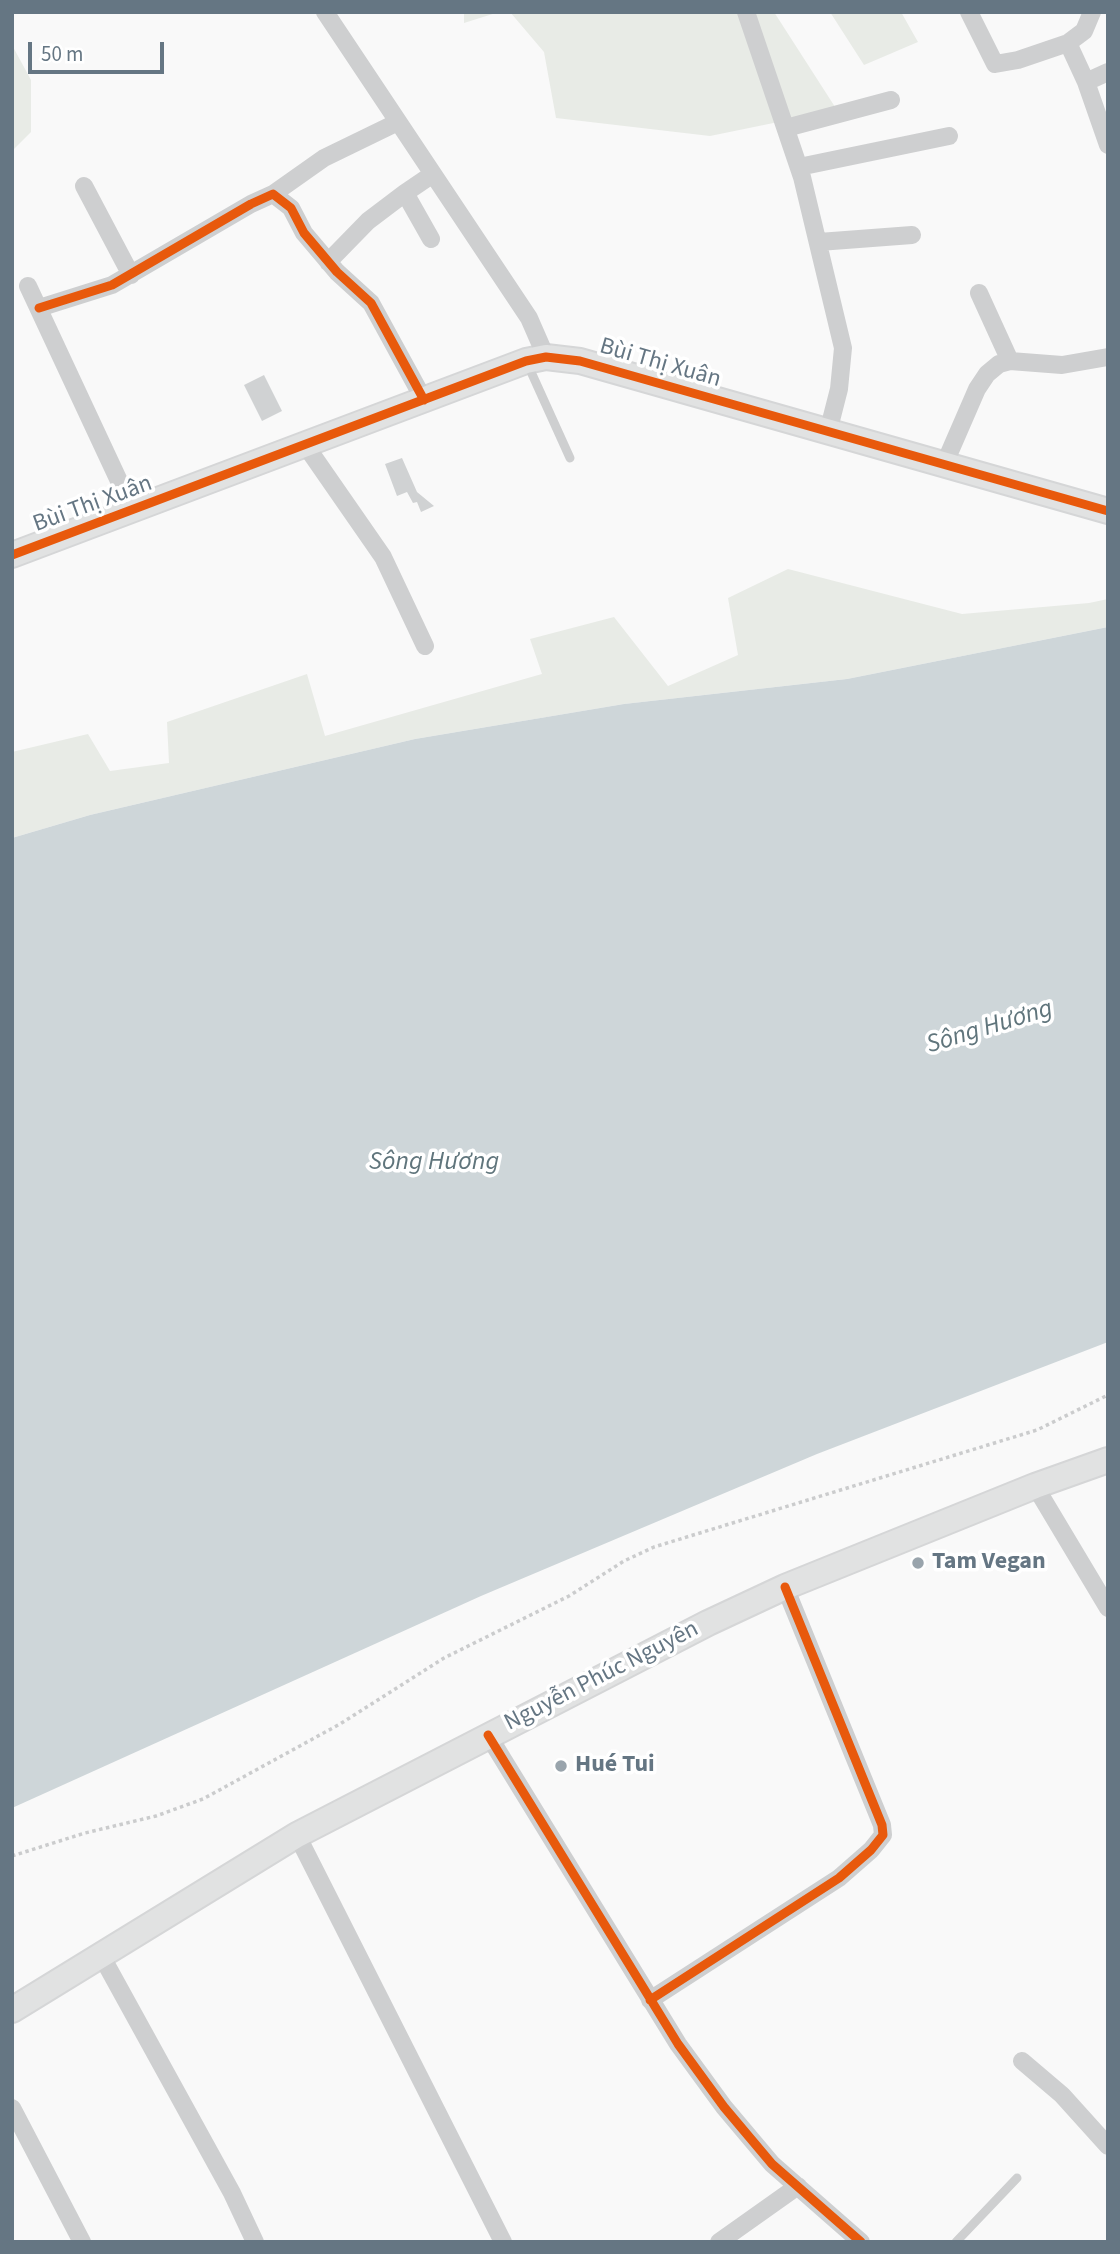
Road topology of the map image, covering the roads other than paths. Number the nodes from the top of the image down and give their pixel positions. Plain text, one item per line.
1 (325, 12) edge
2 (746, 12) edge
3 (969, 12) edge
4 (1092, 12) edge
5 (1068, 43) junction
6 (1108, 72) edge
7 (1086, 82) junction
8 (891, 100) dead end
9 (398, 122) junction
10 (786, 128) junction
11 (949, 136) dead end
12 (1108, 145) edge
13 (799, 167) junction
14 (433, 174) junction
15 (85, 186) dead end
16 (405, 193) junction
17 (274, 194) junction
18 (912, 235) dead end
19 (431, 239) dead end
20 (820, 242) junction
21 (328, 262) junction
22 (131, 275) junction
23 (29, 286) dead end
24 (979, 293) dead end
25 (38, 308) junction
26 (1108, 357) edge
27 (536, 359) junction
28 (1010, 361) junction
29 (424, 400) junction
30 (828, 432) junction
31 (306, 446) junction
32 (570, 458) dead end
33 (944, 466) junction
34 (133, 510) junction
35 (1108, 511) edge
36 (12, 555) edge
37 (425, 646) dead end
38 (1108, 1460) edge
39 (1035, 1486) junction
40 (785, 1587) junction
41 (1108, 1608) edge
42 (488, 1735) junction
43 (297, 1835) junction
44 (101, 1955) junction
45 (650, 2000) junction
46 (12, 2010) edge
47 (1022, 2061) dead end
48 (12, 2108) edge
49 (1108, 2146) edge
50 (1017, 2178) dead end
51 (798, 2186) junction
52 (82, 2242) edge
53 (256, 2242) edge
54 (503, 2242) edge
55 (719, 2242) edge
56 (861, 2242) edge
57 (956, 2242) edge

1 - 9 street
2 - 10 street
3 - 5 street
4 - 5 street
5 - 7 street
6 - 7 street
7 - 12 street
8 - 10 street
9 - 14 street
9 - 17 street
10 - 13 street
11 - 13 street
13 - 20 street
14 - 16 street
14 - 27 street
15 - 22 street
16 - 19 street
16 - 21 street
17 - 21 street
17 - 22 street
18 - 20 street
20 - 30 street
21 - 29 street
22 - 25 street
23 - 25 street
24 - 28 street
25 - 34 street
26 - 28 street
27 - 29 main road, Bùi Thị Xuân
27 - 30 main road, Bùi Thị Xuân
27 - 32 lane
28 - 33 street
29 - 31 main road, Bùi Thị Xuân
30 - 33 main road, Bùi Thị Xuân
31 - 34 main road, Bùi Thị Xuân
31 - 37 street
33 - 35 main road, Bùi Thị Xuân
34 - 36 main road, Bùi Thị Xuân
38 - 39 main road, Nguyễn Phúc Nguyên
39 - 40 main road, Nguyễn Phúc Nguyên
39 - 41 street
40 - 42 main road, Nguyễn Phúc Nguyên
40 - 45 street
42 - 43 main road, Nguyễn Phúc Nguyên
42 - 45 street
43 - 44 main road, Nguyễn Phúc Nguyên
43 - 54 street
44 - 46 main road, Nguyễn Phúc Nguyên
44 - 53 street
45 - 51 street
47 - 49 street
48 - 52 street
50 - 57 lane
51 - 55 street
51 - 56 street

